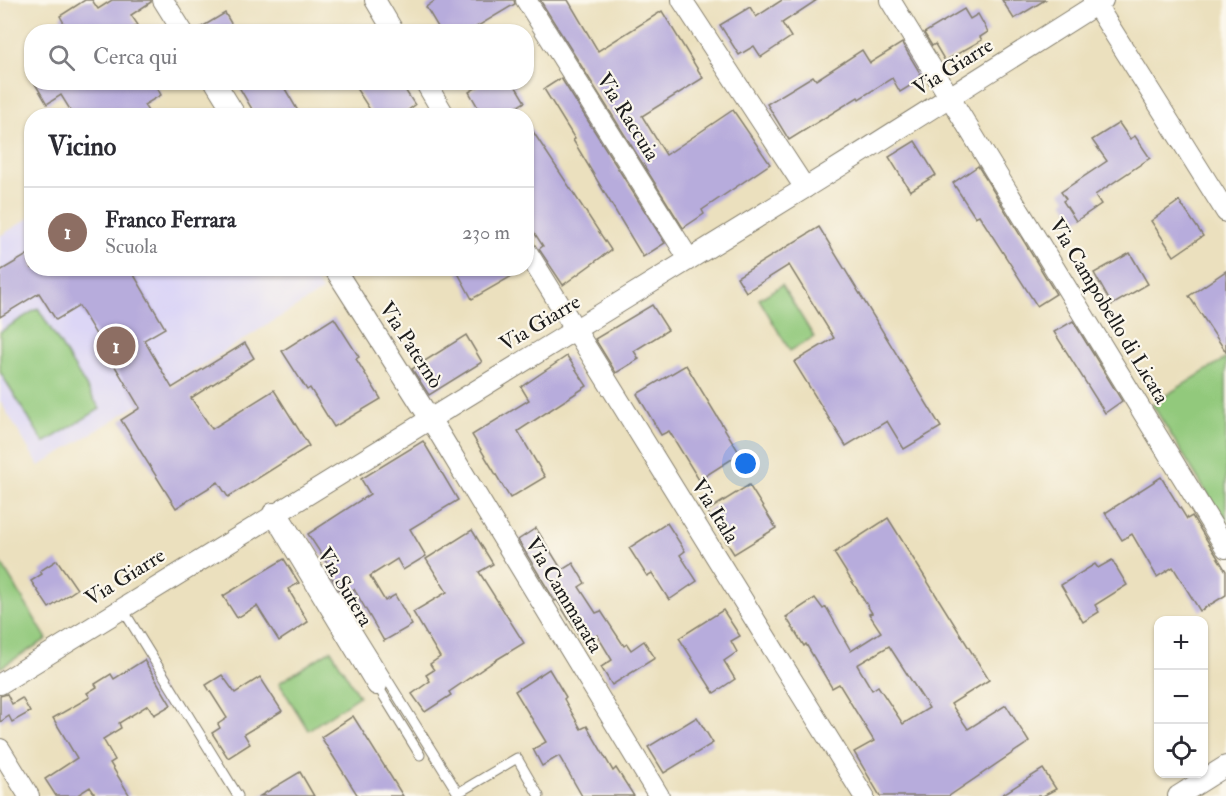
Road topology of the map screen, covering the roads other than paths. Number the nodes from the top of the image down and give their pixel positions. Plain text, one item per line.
1 (163, 0) edge
2 (375, 0) edge
3 (526, 0) edge
4 (682, 0) edge
5 (890, 0) edge
6 (1098, 2) edge
7 (178, 24) edge
8 (389, 24) edge
9 (220, 90) edge
10 (430, 90) edge
11 (950, 98) junction
12 (231, 108) edge
13 (440, 108) edge
14 (805, 188) junction
15 (1226, 212) edge
16 (689, 259) junction
17 (534, 263) edge
18 (339, 276) edge
19 (575, 330) junction
20 (429, 418) junction
21 (277, 511) junction
22 (1226, 548) edge
23 (122, 608) junction
24 (0, 684) edge
25 (377, 685) joint
26 (0, 749) edge
27 (420, 756) dead end
28 (1226, 766) edge
29 (1181, 795) edge
30 (29, 796) edge
31 (238, 796) edge
32 (539, 796) edge
33 (659, 796) edge
34 (864, 796) edge

1 - 7 street
2 - 8 street
3 - 16 street, Via Raccuia
4 - 14 street
5 - 11 street, Via Campobello di Licata
6 - 11 street, Via Giarre
6 - 15 street
9 - 12 street
10 - 13 street
11 - 14 street, Via Giarre
11 - 22 street, Via Campobello di Licata
14 - 16 street, Via Giarre
16 - 19 street, Via Giarre
17 - 19 street, Via Itala
18 - 20 street, Via Paternò
19 - 20 street, Via Giarre
19 - 34 street, Via Itala
20 - 21 street, Via Giarre
20 - 33 street, Via Cammarata
21 - 23 street, Via Giarre
21 - 25 street, Via Sutera
21 - 32 lane
23 - 24 street, Via Giarre
23 - 31 lane
25 - 27 lane
26 - 30 street
28 - 29 street

